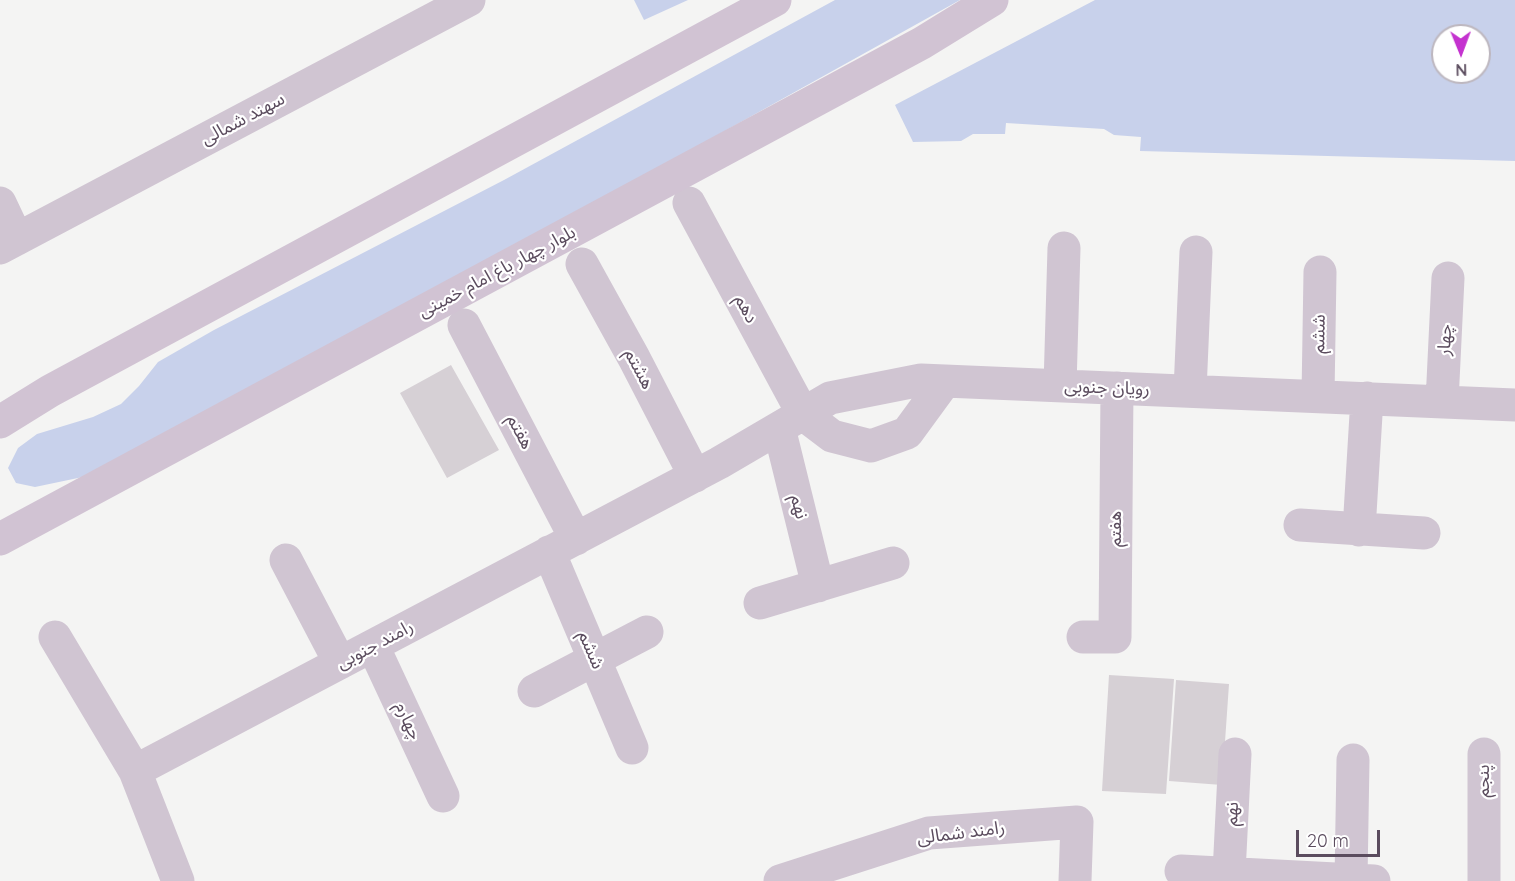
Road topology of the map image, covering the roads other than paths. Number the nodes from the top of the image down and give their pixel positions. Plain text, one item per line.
1 (468, 0) edge
2 (775, 0) edge
3 (992, 0) edge
4 (0, 203) edge
5 (689, 203) dead end
6 (8, 243) edge
7 (1064, 248) dead end
8 (1196, 252) dead end
9 (582, 264) dead end
10 (1320, 272) dead end
11 (1448, 278) dead end
12 (464, 325) dead end
13 (945, 381) junction
14 (1060, 386) junction
15 (1117, 388) junction
16 (1190, 391) junction
17 (1318, 396) junction
18 (1367, 398) junction
19 (1442, 402) junction
20 (1515, 405) edge
21 (791, 421) junction
22 (0, 422) edge
23 (707, 470) junction
24 (1300, 525) dead end
25 (1359, 530) junction
26 (1424, 532) dead end
27 (0, 539) edge
28 (563, 545) junction
29 (286, 560) dead end
30 (893, 563) dead end
31 (818, 586) junction
32 (760, 603) dead end
33 (646, 632) dead end
34 (55, 637) dead end
35 (1083, 637) dead end
36 (373, 646) junction
37 (595, 659) junction
38 (340, 663) junction
39 (534, 691) dead end
40 (632, 748) dead end
41 (1235, 754) dead end
42 (1484, 754) dead end
43 (1353, 760) dead end
44 (135, 771) junction
45 (443, 796) dead end
46 (1181, 871) dead end
47 (831, 873) edge
48 (1229, 873) junction
49 (1299, 879) edge
50 (1363, 880) edge
51 (178, 881) edge
52 (780, 881) edge
53 (1075, 881) edge
54 (1484, 881) edge

1 - 6 street, سهند شمالی
2 - 22 main road
3 - 27 main road, بلوار چهار باغ امام خمینی
4 - 6 street, سهند شمالی
5 - 21 street, دهم
7 - 14 street
8 - 16 street
9 - 23 street, هشتم
10 - 17 street, ششم
11 - 19 street, چهار
12 - 28 street, هفتم
13 - 14 street, رویان جنوبی
13 - 21 street, رویان جنوبی
13 - 21 street
14 - 15 street, رویان جنوبی
15 - 16 street, رویان جنوبی
15 - 35 street, هفتم
16 - 17 street, رویان جنوبی
17 - 18 street, رویان جنوبی
18 - 19 street, رویان جنوبی
18 - 25 street
19 - 20 street, رویان جنوبی
21 - 23 street, رویان جنوبی
21 - 31 street, نهم
23 - 28 street, رامند جنوبی
24 - 25 street
25 - 26 street
28 - 36 street, رامند جنوبی
28 - 37 street, ششم
29 - 38 street
30 - 31 street
31 - 32 street
33 - 37 street
34 - 44 street
36 - 38 street, رامند جنوبی
36 - 45 street, چهارم
37 - 39 street
37 - 40 street, ششم
38 - 44 street, رامند جنوبی
41 - 48 street, نهم
42 - 54 street, پنجم
43 - 50 street
44 - 51 street
46 - 48 street
47 - 52 street, رامند شمالی
47 - 53 street, رامند شمالی
48 - 49 street
49 - 50 street

